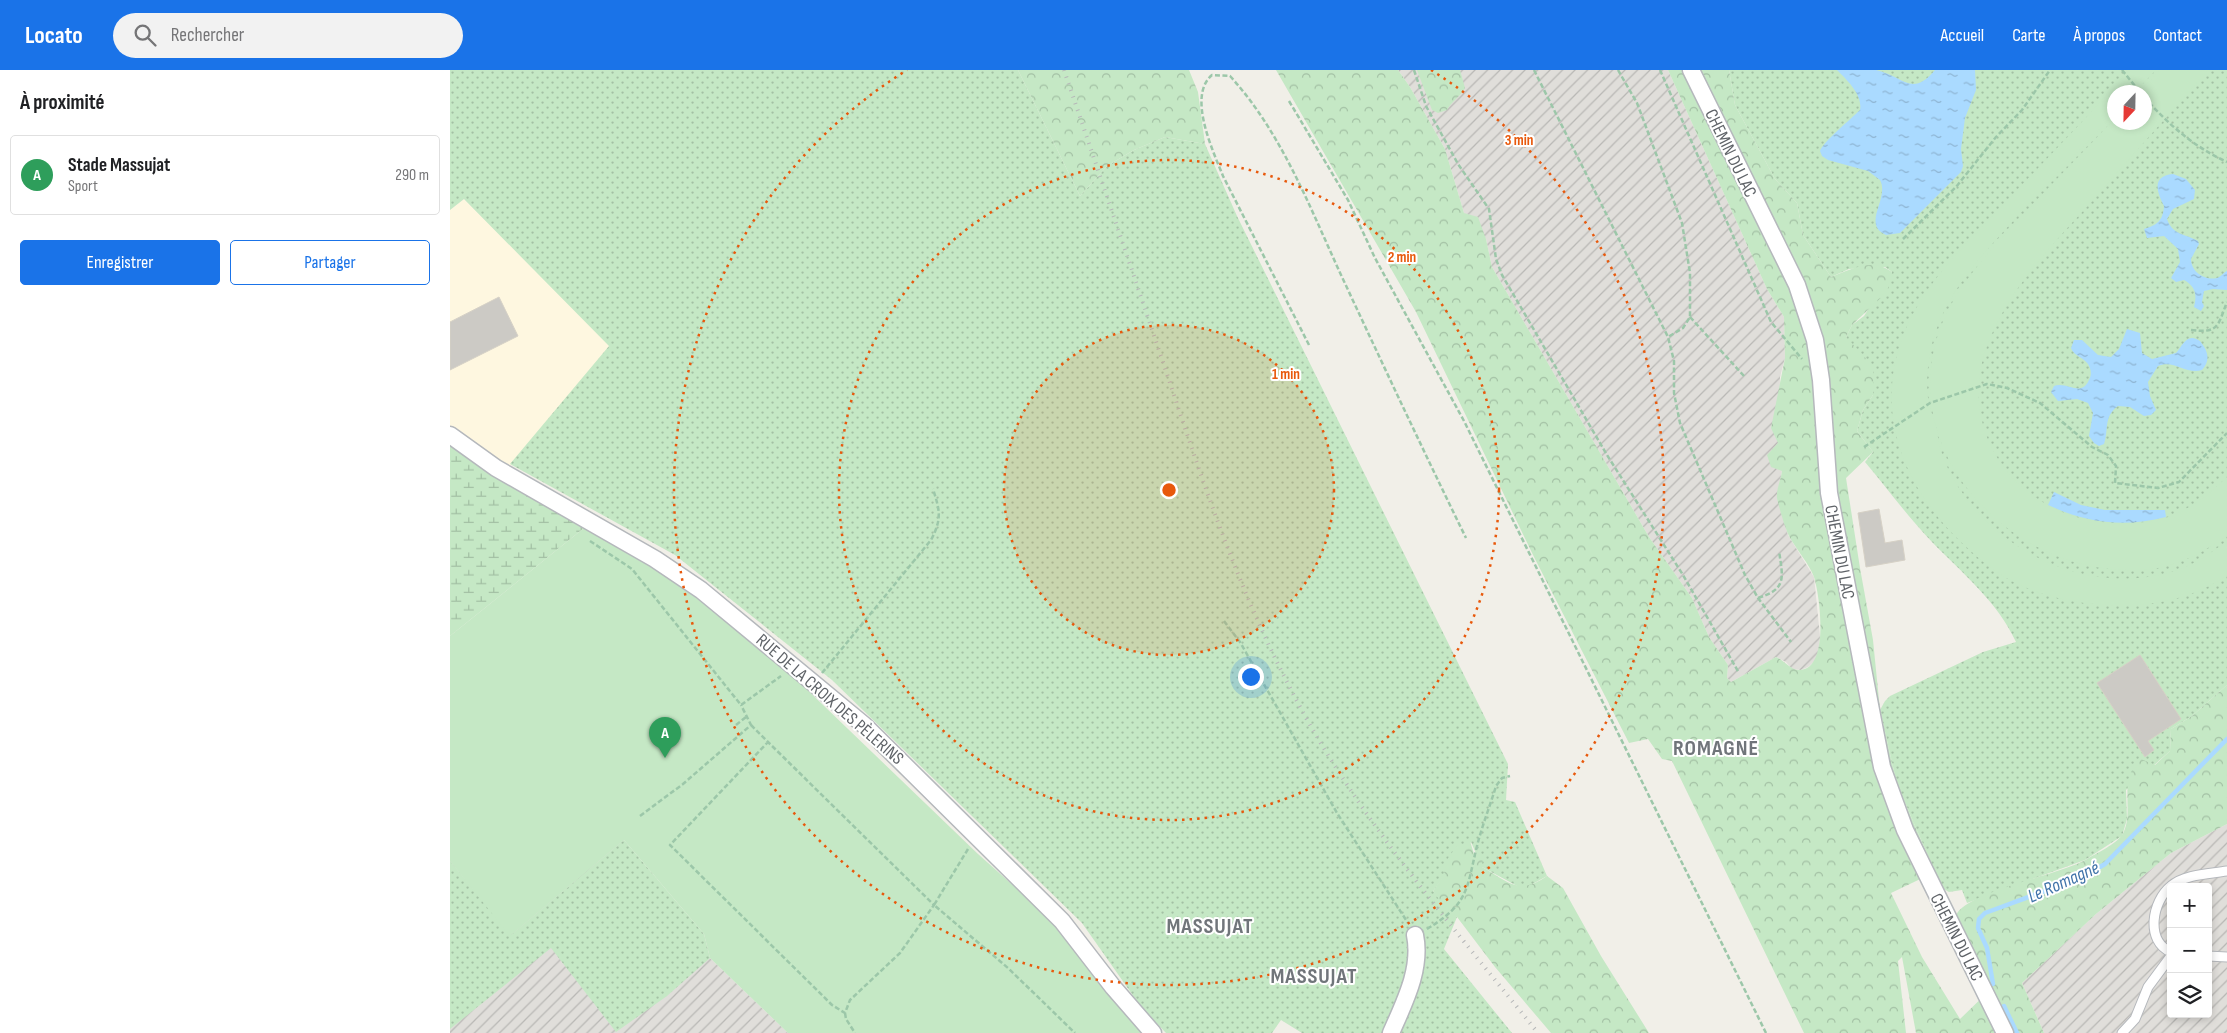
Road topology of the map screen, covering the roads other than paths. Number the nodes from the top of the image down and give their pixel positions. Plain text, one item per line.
1 (1691, 70) edge
2 (450, 435) edge
3 (2227, 871) edge
4 (1415, 936) road end
5 (2167, 951) edge
6 (2212, 956) edge
7 (2227, 957) edge
8 (2167, 960) edge
9 (1152, 1033) edge
10 (1391, 1033) edge
11 (2005, 1033) edge
12 (2122, 1033) edge

1 - 11 street, CHEMIN DU LAC
2 - 9 street, RUE DE LA CROIX DES PÈLERINS
3 - 5 lane
4 - 10 street
6 - 7 lane
8 - 12 lane

